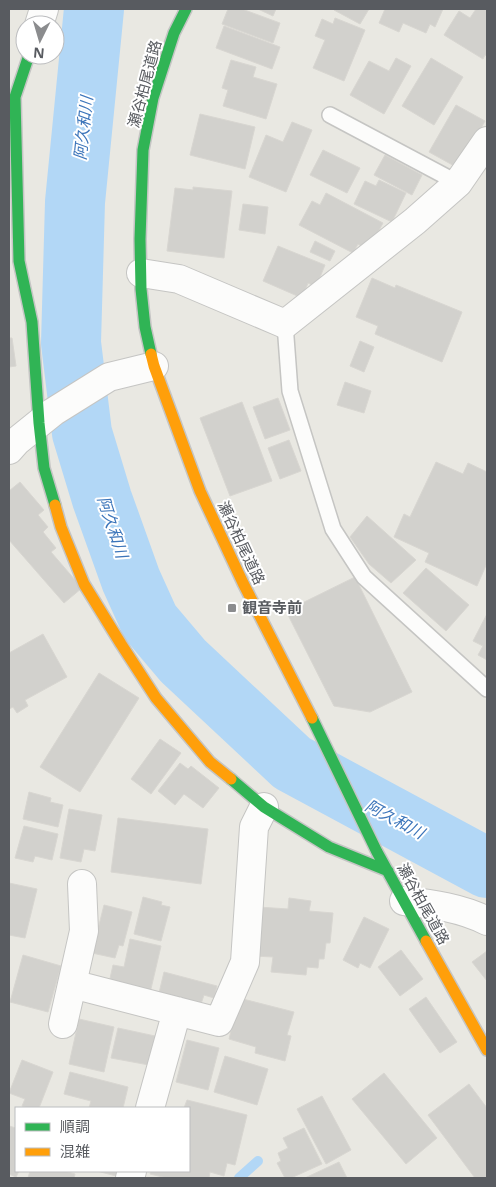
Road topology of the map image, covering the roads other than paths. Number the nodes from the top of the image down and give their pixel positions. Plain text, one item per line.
1 (186, 9) edge
2 (26, 65) edge
3 (330, 116) dead end
4 (487, 141) edge
5 (458, 183) junction
6 (141, 274) junction
7 (285, 324) junction
8 (154, 366) junction
9 (46, 418) junction
10 (12, 442) edge
11 (487, 689) edge
12 (264, 807) junction
13 (388, 871) junction
14 (82, 884) dead end
15 (404, 902) junction
16 (487, 921) edge
17 (72, 984) junction
18 (176, 1011) junction
19 (63, 1024) dead end
20 (487, 1050) edge
21 (150, 1107) edge

1 - 6 main road, 瀬谷柏尾道路
2 - 9 main road
3 - 5 lane
4 - 5 street
5 - 7 street
6 - 7 street
6 - 8 main road, 瀬谷柏尾道路
7 - 11 lane
8 - 9 street
8 - 13 main road, 瀬谷柏尾道路
9 - 10 street
9 - 12 main road
12 - 13 main road
12 - 18 street
13 - 15 main road, 瀬谷柏尾道路
14 - 17 street
15 - 16 street
15 - 20 main road, 瀬谷柏尾道路
17 - 18 street
17 - 19 street
18 - 21 street

